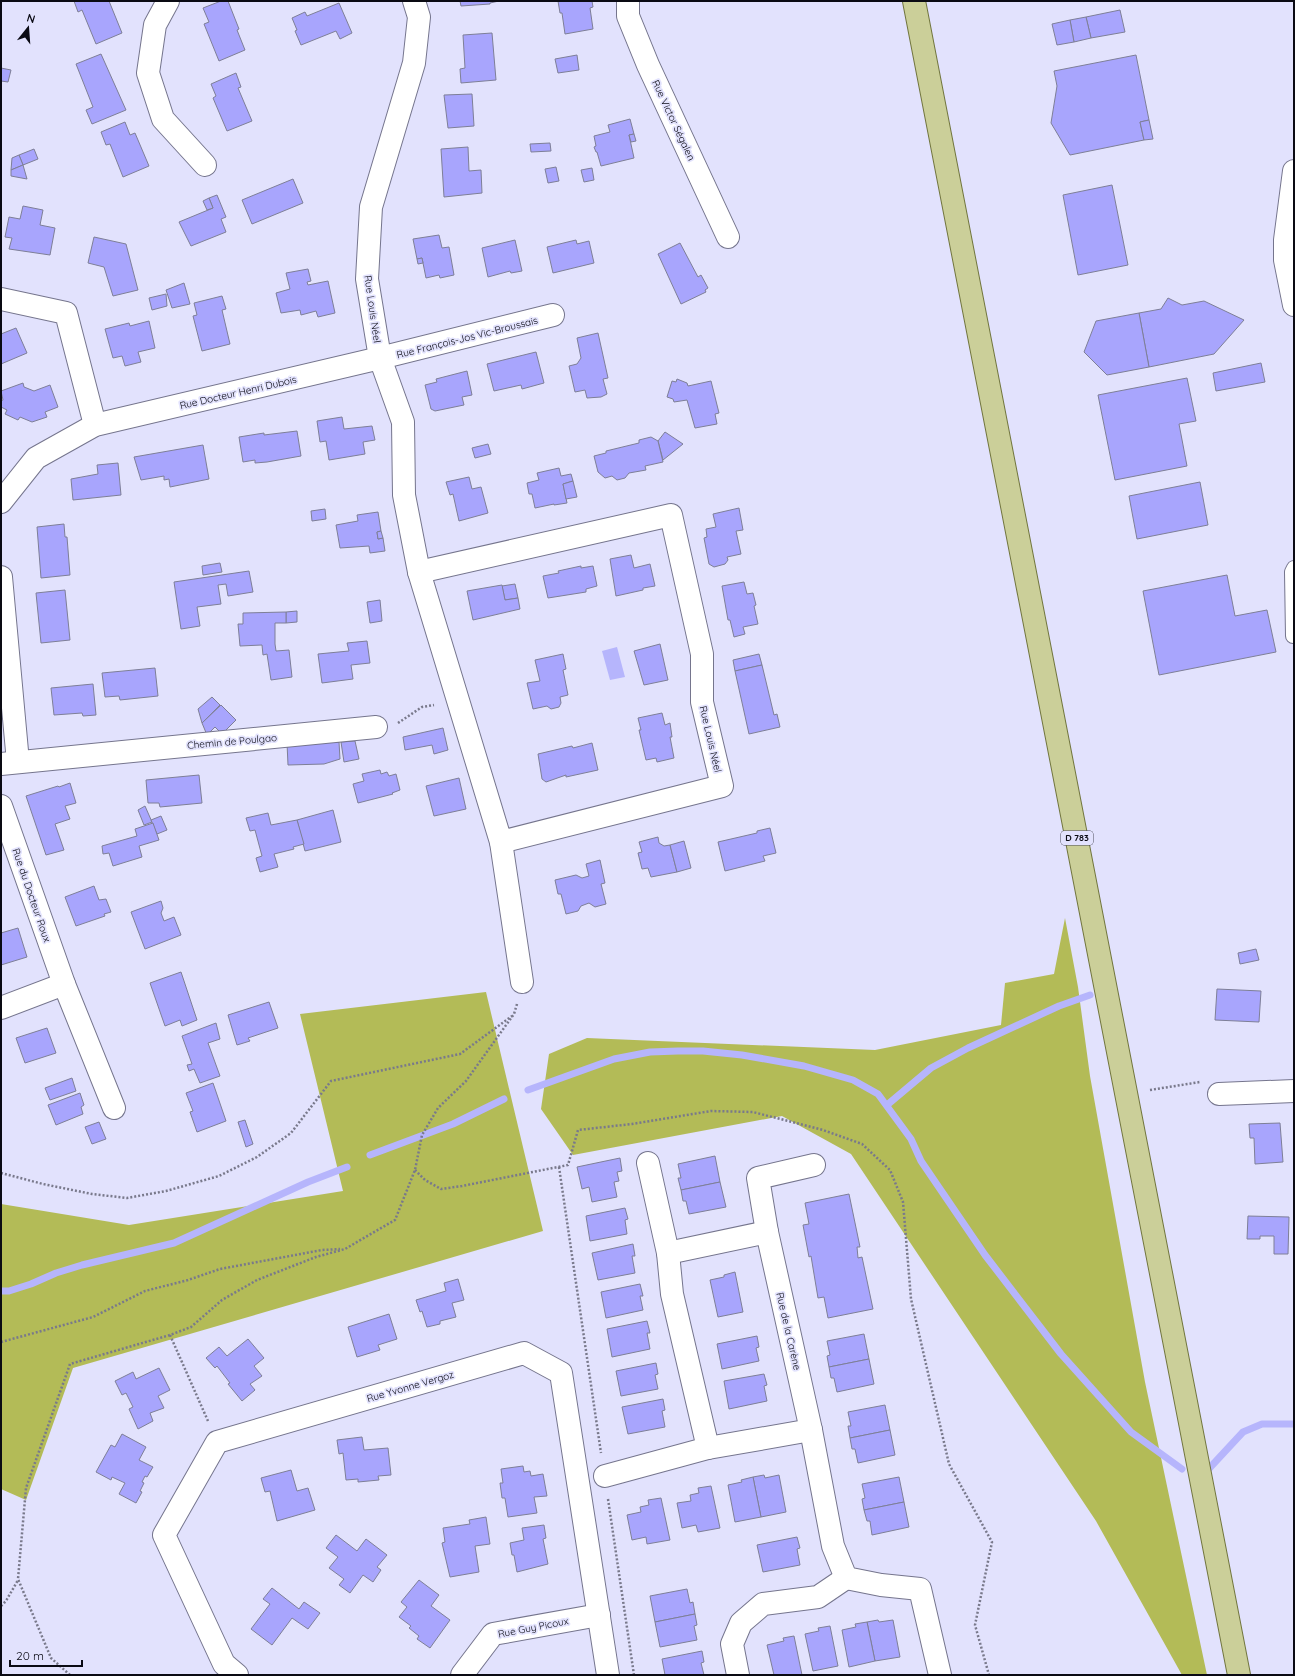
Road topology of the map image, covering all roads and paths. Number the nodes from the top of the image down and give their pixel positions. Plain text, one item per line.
1 (168, 1) edge
2 (414, 1) edge
3 (628, 1) edge
4 (914, 1) edge
5 (205, 165) dead end
6 (1294, 171) edge
7 (728, 237) dead end
8 (1, 299) edge
9 (1294, 305) edge
10 (553, 315) dead end
11 (380, 358) junction
12 (95, 425) junction
13 (1, 502) edge
14 (1294, 568) edge
15 (419, 572) junction
16 (1, 576) edge
17 (1293, 636) dead end
18 (458, 700) junction
19 (376, 727) joint
20 (9, 763) edge
21 (1, 806) edge
22 (501, 842) junction
23 (522, 982) dead end
24 (64, 984) junction
25 (1, 1008) edge
26 (1294, 1091) edge
27 (1219, 1094) joint
28 (1127, 1095) junction
29 (114, 1108) dead end
30 (648, 1163) dead end
31 (814, 1165) dead end
32 (559, 1167) dead end
33 (1, 1173) edge
34 (767, 1232) junction
35 (345, 1249) junction
36 (668, 1253) junction
37 (170, 1335) junction
38 (1, 1342) edge
39 (811, 1430) junction
40 (218, 1442) junction
41 (708, 1448) junction
42 (605, 1476) junction
43 (846, 1578) junction
44 (18, 1579) junction
45 (1, 1606) edge
46 (599, 1615) junction
47 (70, 1675) edge
48 (237, 1675) edge
49 (462, 1675) edge
50 (608, 1675) edge
51 (634, 1675) edge
52 (738, 1675) edge
53 (940, 1675) edge
54 (1240, 1675) edge

1 - 5 street
2 - 11 street, Rue Louis Néel
3 - 7 street, Rue Victor Ségalen
4 - 28 main road, D 783
6 - 9 street
8 - 12 street
10 - 11 street, Rue François-Jos Vic-Broussais
11 - 12 street, Rue Docteur Henri Dubois
11 - 15 street, Rue Louis Néel
12 - 13 street, Rue Docteur Henri Dubois
14 - 17 lane
15 - 18 street, Rue Louis Néel
15 - 22 street, Rue Louis Néel
16 - 20 street
18 - 19 path
18 - 22 street, Rue Louis Néel
19 - 20 street, Chemin de Poulgao
21 - 24 street, Rue du Docteur Roux
22 - 23 street
24 - 25 street
24 - 29 street, Rue du Docteur Roux
26 - 27 street
27 - 28 path
28 - 54 main road, D 783
30 - 36 street
31 - 34 street, Rue de la Carène
32 - 42 path
33 - 35 path
34 - 36 street
34 - 39 street, Rue de la Carène
35 - 37 path
35 - 38 path
36 - 41 street
37 - 40 path
37 - 44 path
39 - 41 street
39 - 43 street, Rue de la Carène
40 - 46 street, Rue Yvonne Vergoz
40 - 48 street
41 - 42 street
42 - 51 path
43 - 52 street
43 - 53 street
44 - 45 path
44 - 47 path
46 - 49 street, Rue Guy Picoux
46 - 50 street, Rue Yvonne Vergoz

